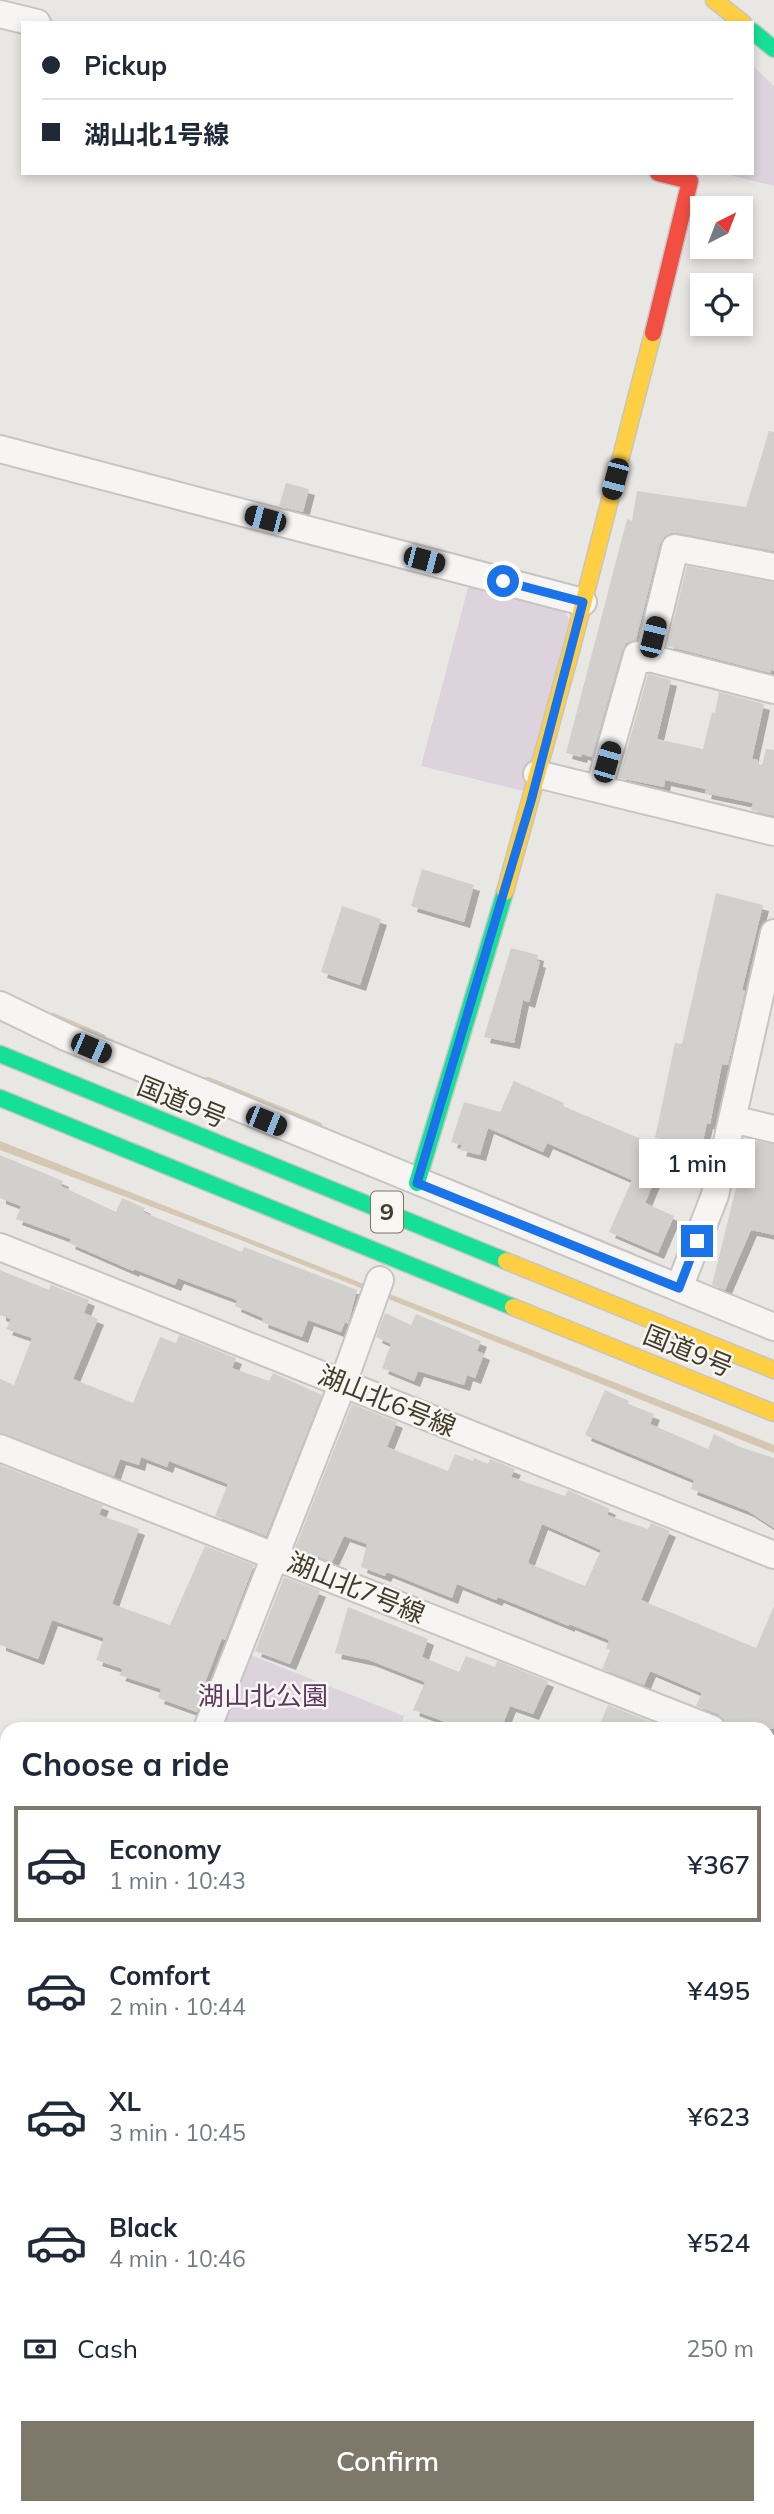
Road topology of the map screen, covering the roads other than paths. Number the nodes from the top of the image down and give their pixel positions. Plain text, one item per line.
1 (714, 0) edge
2 (0, 14) edge
3 (29, 21) edge
4 (740, 21) edge
5 (754, 33) edge
6 (774, 49) edge
7 (666, 175) edge
8 (0, 449) edge
9 (774, 567) edge
10 (583, 602) junction
11 (648, 659) junction
12 (774, 690) edge
13 (537, 774) junction
14 (599, 789) junction
15 (774, 832) edge
16 (774, 933) edge
17 (769, 978) edge
18 (0, 1005) edge
19 (0, 1054) edge
20 (0, 1098) edge
21 (732, 1119) junction
22 (774, 1129) edge
23 (417, 1183) junction
24 (0, 1247) edge
25 (380, 1280) dead end
26 (679, 1288) junction
27 (774, 1327) edge
28 (774, 1370) edge
29 (343, 1384) junction
30 (774, 1413) edge
31 (0, 1448) edge
32 (274, 1555) junction
33 (774, 1555) edge
34 (210, 1722) edge
35 (694, 1722) edge

1 - 4 main road
2 - 3 street
5 - 6 main road
7 - 10 main road
8 - 10 street
9 - 11 street
10 - 13 main road
11 - 12 street
11 - 14 street
13 - 14 street
13 - 23 main road
14 - 15 street
16 - 17 street
17 - 21 street
18 - 23 street
19 - 28 main road, 国道9号 / 9
20 - 30 main road, 国道9号 / 9
21 - 22 street
21 - 26 street
23 - 26 street
24 - 29 street, 湖山北6号線
25 - 29 street
26 - 27 street
29 - 32 street
29 - 33 street, 湖山北6号線
31 - 32 street, 湖山北7号線
32 - 34 street
32 - 35 street, 湖山北7号線

